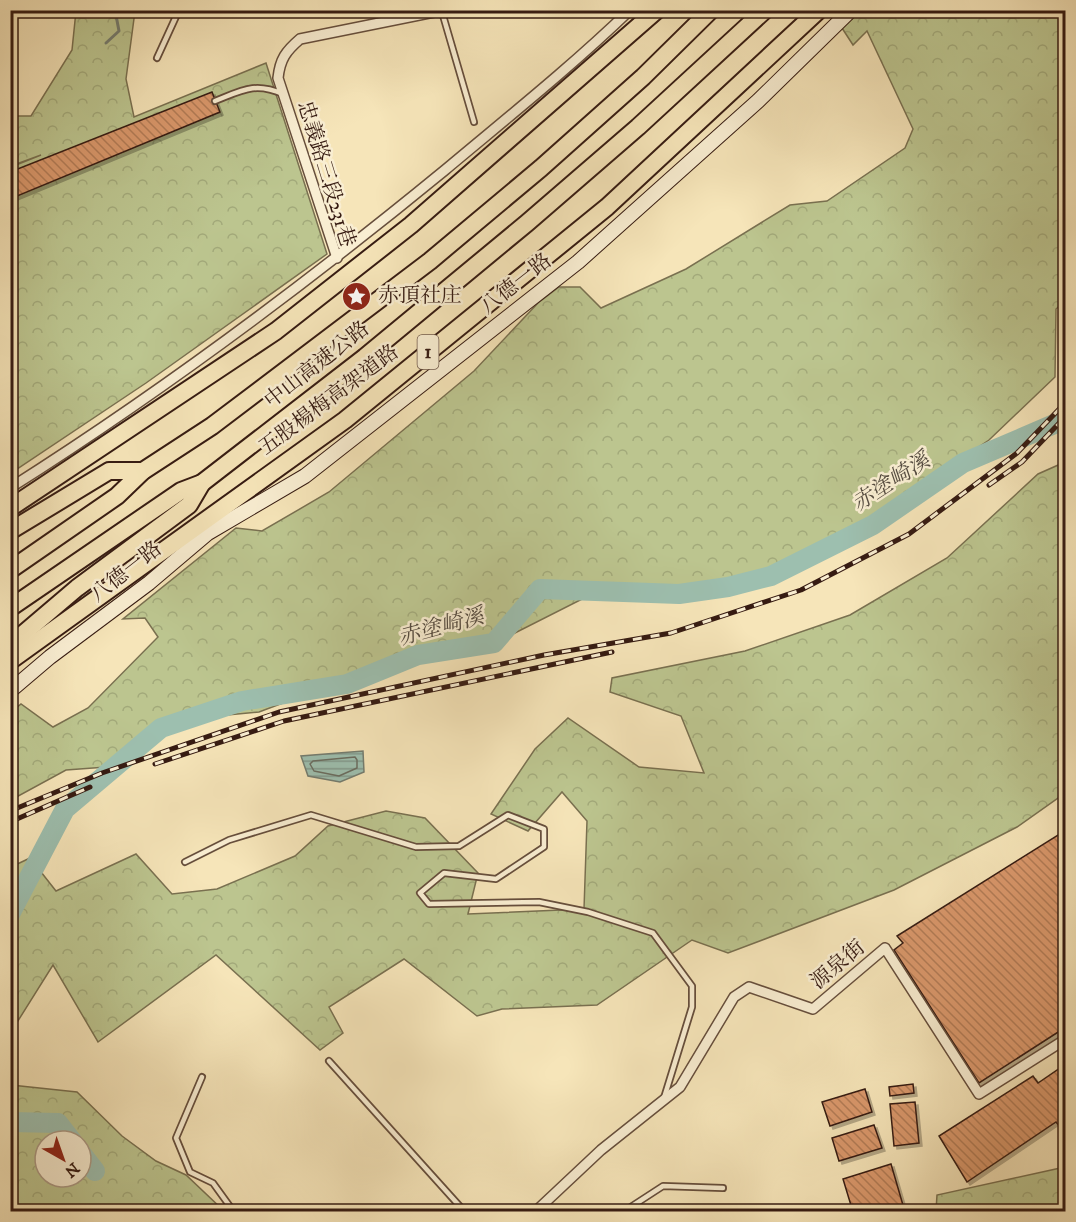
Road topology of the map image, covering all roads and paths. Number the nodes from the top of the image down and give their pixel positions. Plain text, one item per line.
1 (179, 10) edge
2 (630, 10) edge
3 (657, 10) edge
4 (711, 10) edge
5 (765, 10) edge
6 (819, 10) edge
7 (851, 10) edge
8 (443, 11) edge
9 (157, 58) dead end
10 (283, 94) junction
11 (215, 101) dead end
12 (474, 122) dead end
13 (337, 258) junction
14 (144, 471) junction
15 (202, 483) junction
16 (10, 488) edge
17 (10, 508) edge
18 (10, 531) edge
19 (10, 570) edge
20 (10, 608) edge
21 (10, 645) edge
22 (10, 661) edge
23 (10, 691) edge
24 (185, 862) dead end
25 (1065, 1039) edge
26 (330, 1061) dead end
27 (202, 1077) dead end
28 (662, 1103) junction
29 (723, 1188) dead end
30 (234, 1212) edge
31 (465, 1212) edge
32 (534, 1212) edge
33 (623, 1212) edge

1 - 9 lane
2 - 13 street
3 - 17 highway
4 - 14 highway, 中山高速公路
5 - 15 highway, 中山高速公路 / 1
6 - 22 highway, 五股楊梅高架道路 / 1
7 - 23 street, 八德一路
8 - 10 street, 忠義路三段231巷
8 - 12 lane
10 - 11 lane
10 - 13 street, 忠義路三段231巷
13 - 16 street, 忠義路三段231巷
14 - 18 highway
14 - 19 highway, 中山高速公路
15 - 20 highway, 中山高速公路 / 1
15 - 21 highway
24 - 28 lane
25 - 28 street, 源泉街
26 - 31 lane
27 - 30 lane
28 - 32 street, 源泉街
29 - 33 lane

